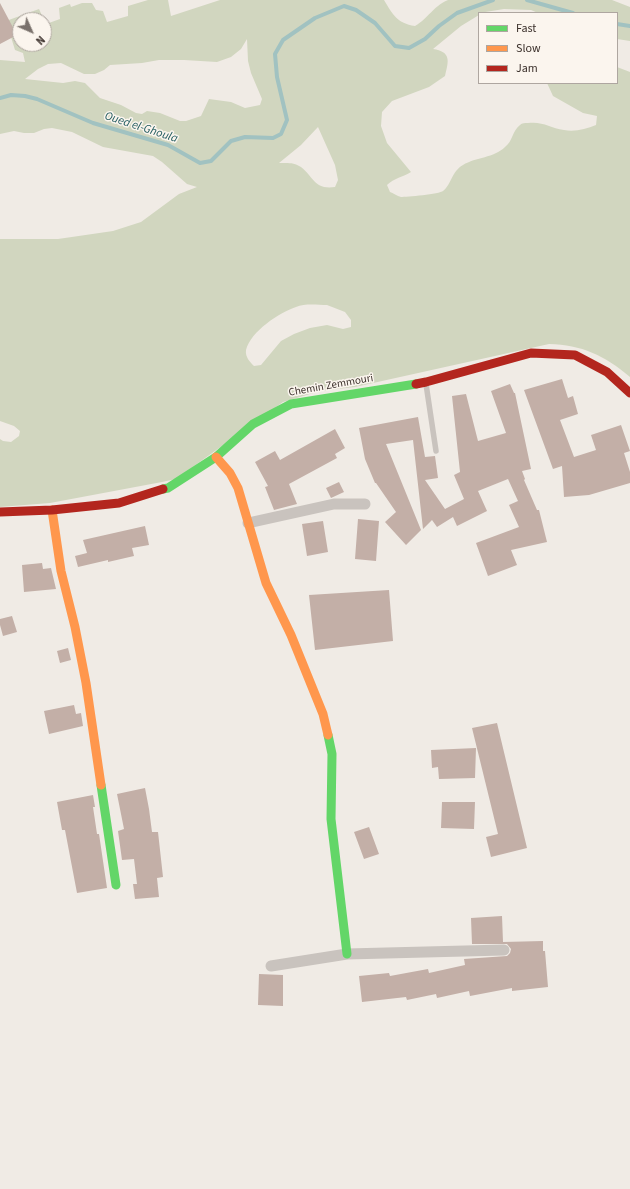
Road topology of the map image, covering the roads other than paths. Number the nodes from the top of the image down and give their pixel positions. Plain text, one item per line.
1 (426, 382) junction
2 (630, 393) edge
3 (436, 450) dead end
4 (216, 457) junction
5 (365, 504) dead end
6 (52, 510) junction
7 (0, 512) edge
8 (248, 523) junction
9 (116, 885) dead end
10 (504, 950) dead end
11 (347, 954) junction
12 (271, 966) dead end

1 - 2 street, Chemin Zemmouri
1 - 3 lane
1 - 4 street, Chemin Zemmouri
4 - 6 street, Chemin Zemmouri
4 - 8 street
5 - 8 street
6 - 7 street, Chemin Zemmouri
6 - 9 street
8 - 11 street
10 - 11 street
11 - 12 street

